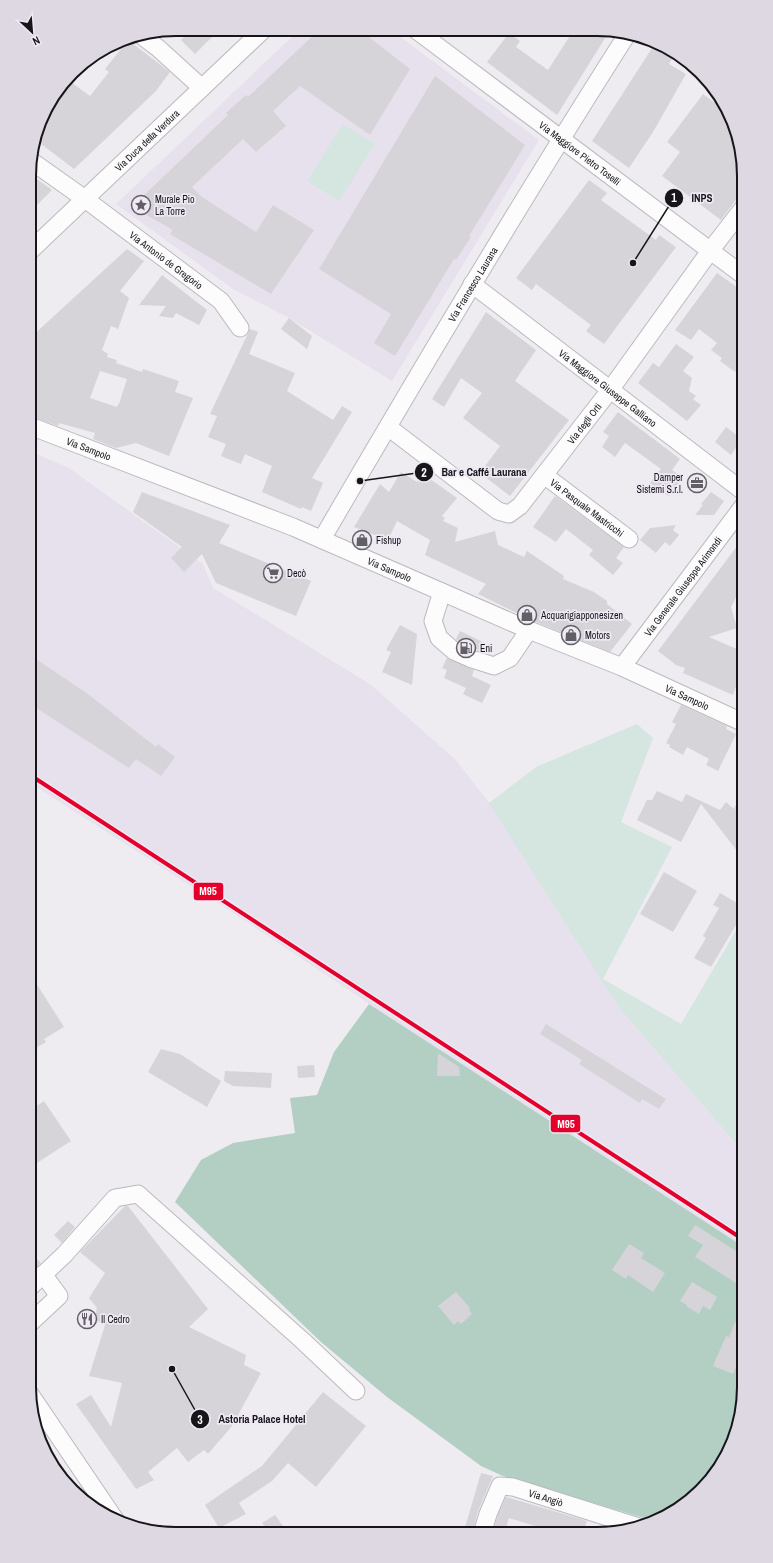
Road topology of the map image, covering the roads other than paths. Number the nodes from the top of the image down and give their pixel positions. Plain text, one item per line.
1 (257, 36) edge
2 (424, 36) edge
3 (624, 39) edge
4 (147, 40) edge
5 (202, 88) junction
6 (560, 139) junction
7 (36, 164) edge
8 (85, 199) junction
9 (737, 216) edge
10 (36, 245) edge
11 (710, 251) junction
12 (737, 271) edge
13 (472, 284) junction
14 (240, 328) dead end
15 (610, 390) junction
16 (388, 426) junction
17 (36, 428) edge
18 (544, 475) junction
19 (737, 487) edge
20 (737, 514) edge
21 (322, 539) junction
22 (629, 539) dead end
23 (442, 592) junction
24 (529, 630) junction
25 (622, 667) junction
26 (737, 720) edge
27 (43, 1274) junction
28 (36, 1281) edge
29 (36, 1317) edge
30 (356, 1390) dead end
31 (37, 1404) edge
32 (108, 1509) edge
33 (627, 1523) edge
34 (484, 1527) edge

1 - 5 street, Via Duca della Verdura
2 - 6 street, Via Maggiore Pietro Toselli
3 - 6 street, Via Francesco Laurana
4 - 5 street
5 - 8 street, Via Duca della Verdura
6 - 11 street, Via Maggiore Pietro Toselli
6 - 13 street, Via Francesco Laurana
7 - 8 street, Via Antonio de Gregorio
8 - 10 street, Via Duca della Verdura
8 - 14 street, Via Antonio de Gregorio
9 - 11 street, Via degli Orti
11 - 12 street, Via Maggiore Pietro Toselli
11 - 15 street, Via degli Orti
13 - 15 street, Via Maggiore Giuseppe Galliano
13 - 16 street, Via Francesco Laurana
15 - 18 street, Via degli Orti
15 - 19 street, Via Maggiore Giuseppe Galliano
16 - 18 street, Via degli Orti
16 - 21 street, Via Francesco Laurana
17 - 21 street, Via Sampolo
18 - 22 street, Via Pasquale Mastricchi
20 - 25 street, Via Generale Giuseppe Arimondi
21 - 23 street, Via Sampolo
23 - 24 street, Via Sampolo
23 - 24 street
24 - 25 street, Via Sampolo
25 - 26 street, Via Sampolo
27 - 28 street
27 - 29 street
27 - 30 street
31 - 32 street
33 - 34 street, Via Angiò

